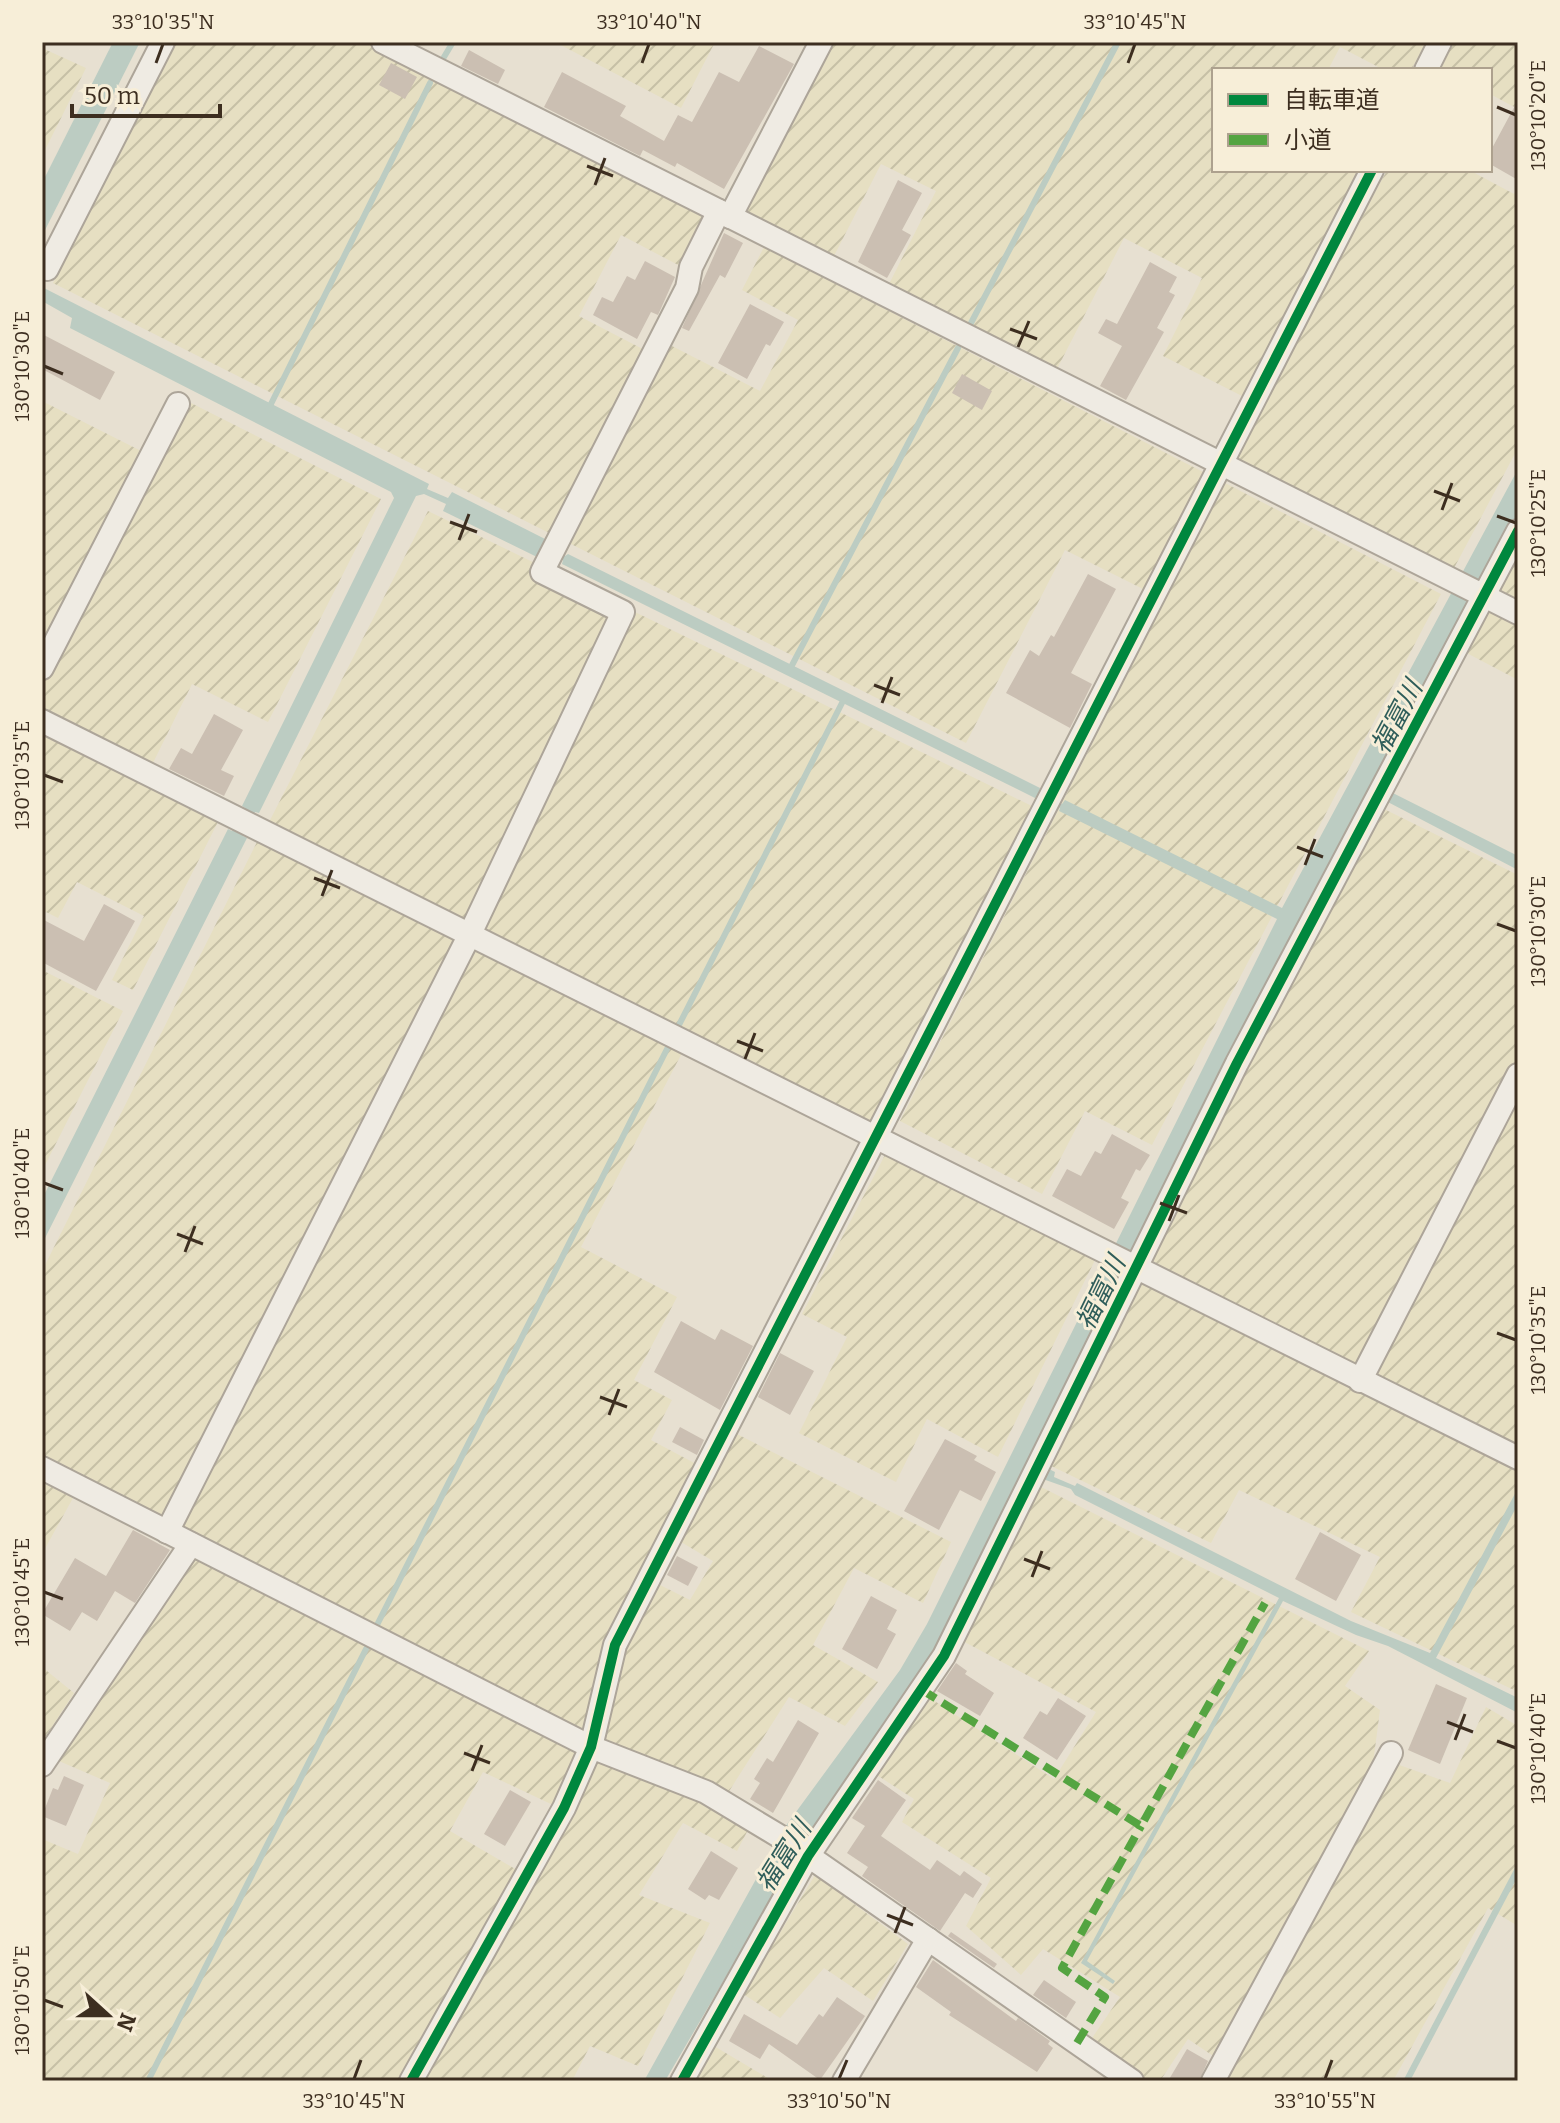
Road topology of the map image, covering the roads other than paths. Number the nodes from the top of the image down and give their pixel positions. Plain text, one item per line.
1 (163, 42) edge
2 (383, 42) edge
3 (821, 42) edge
4 (1440, 42) edge
5 (1427, 68) edge
6 (1371, 172) edge
7 (725, 214) junction
8 (47, 269) dead end
9 (178, 404) dead end
10 (1219, 464) junction
11 (1518, 531) edge
12 (1480, 594) junction
13 (1518, 613) edge
14 (42, 668) edge
15 (42, 721) edge
16 (469, 936) junction
17 (1518, 1075) edge
18 (877, 1137) junction
19 (1124, 1262) junction
20 (1360, 1381) junction
21 (1518, 1458) edge
22 (42, 1468) edge
23 (167, 1532) junction
24 (191, 1544) junction
25 (591, 1747) junction
26 (1391, 1753) dead end
27 (42, 1765) edge
28 (798, 1849) junction
29 (928, 1939) junction
30 (411, 2081) edge
31 (682, 2081) edge
32 (844, 2081) edge
33 (1132, 2081) edge
34 (1213, 2081) edge

1 - 8 street
2 - 7 street
3 - 7 street
4 - 5 street
6 - 10 street
7 - 10 street
7 - 16 street
9 - 14 street
10 - 12 street
10 - 18 street
11 - 12 street
12 - 13 street
12 - 19 street
15 - 16 street
16 - 18 street
16 - 23 street
17 - 20 street
18 - 19 street
18 - 25 street
19 - 20 street
19 - 28 street
20 - 21 street
22 - 23 street
23 - 24 street
24 - 25 street
24 - 27 street
25 - 28 street
25 - 30 street
26 - 34 street
28 - 29 street
28 - 31 street
29 - 32 street
29 - 33 street

